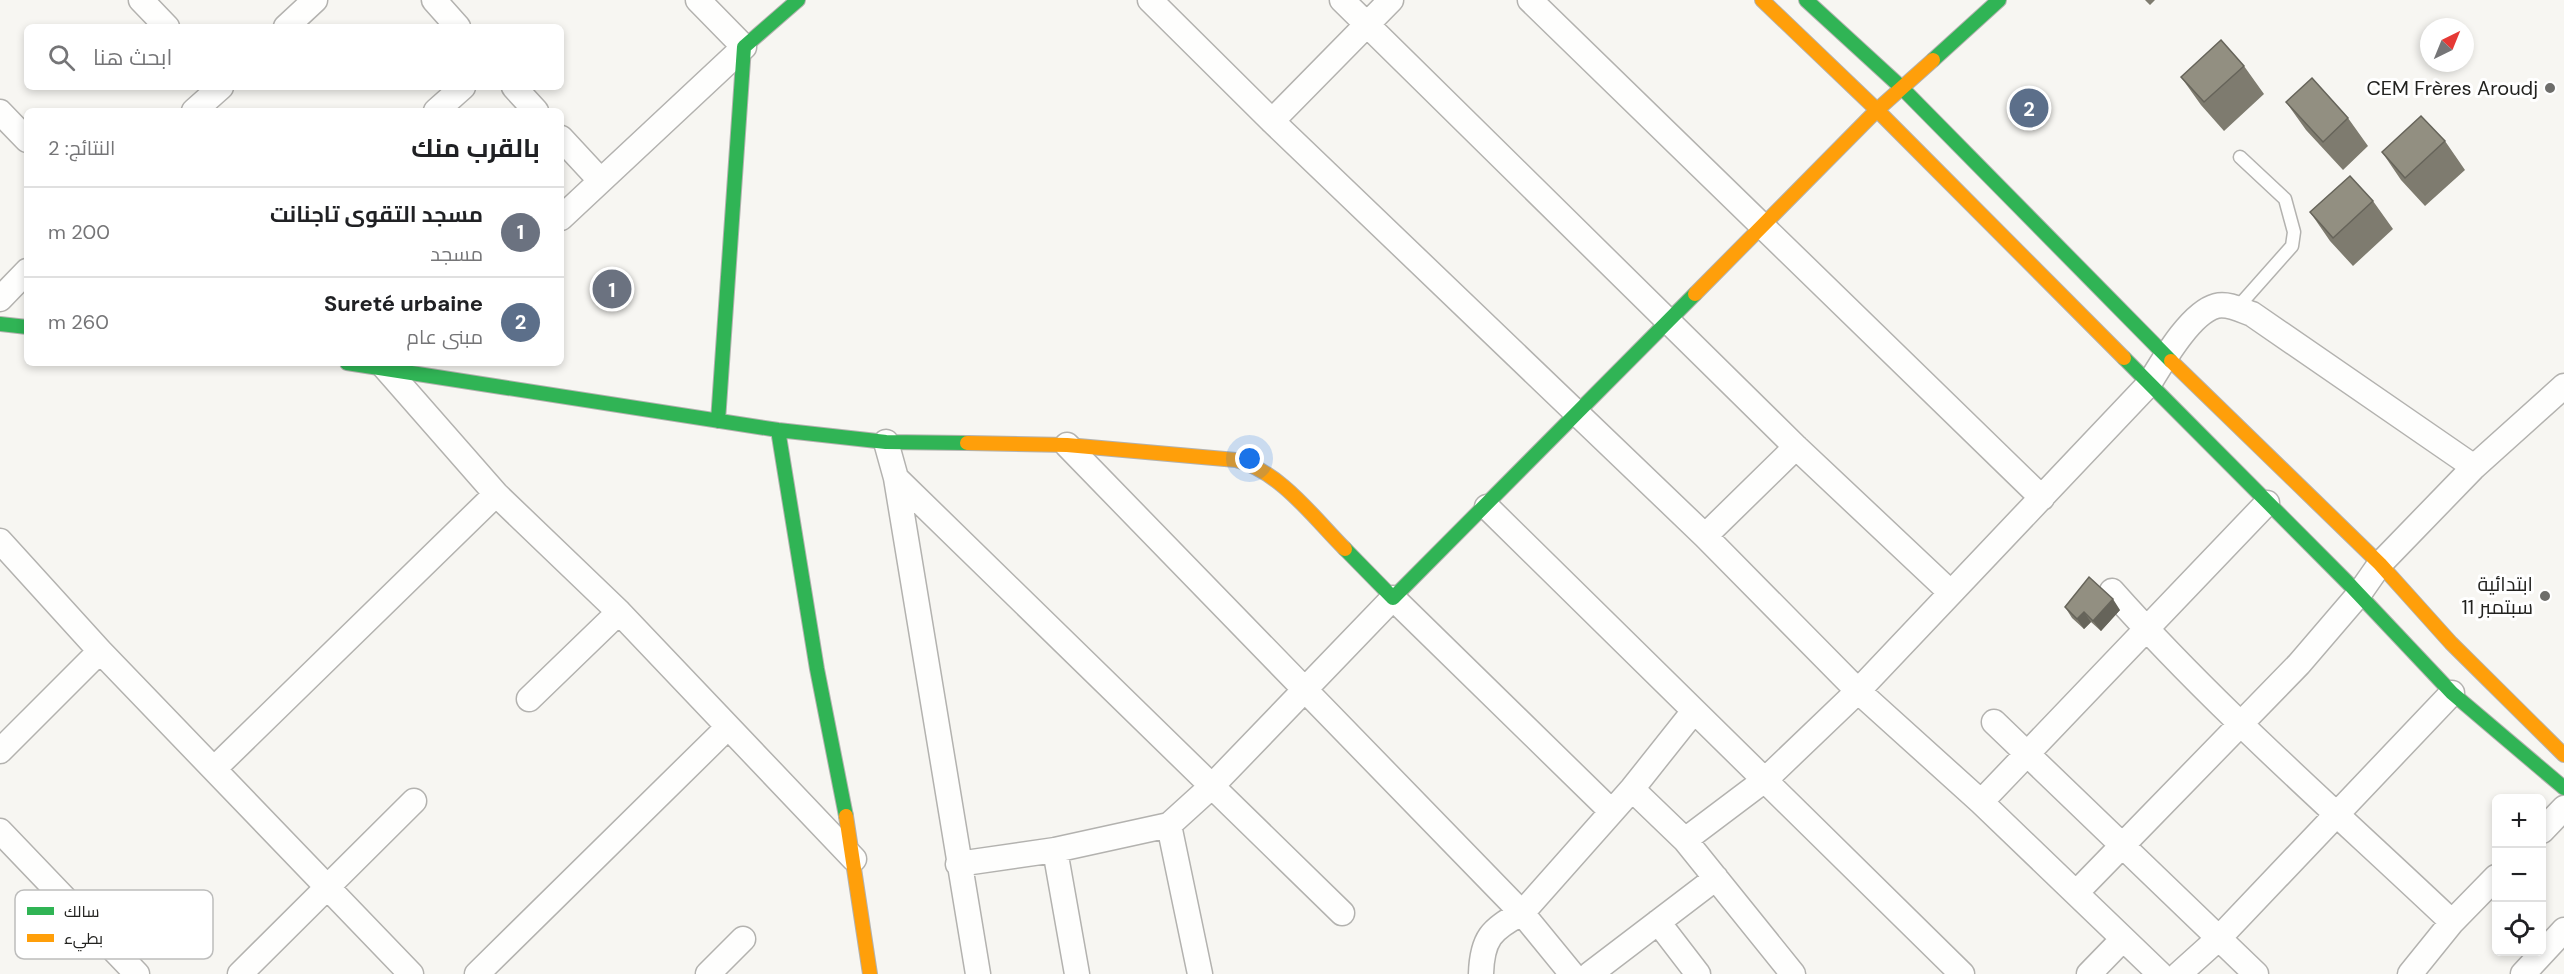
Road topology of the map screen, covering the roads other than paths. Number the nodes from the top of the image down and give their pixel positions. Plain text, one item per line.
1 (141, 0) edge
2 (315, 0) edge
3 (434, 0) edge
4 (698, 0) edge
5 (798, 0) edge
6 (1150, 0) edge
7 (1342, 0) edge
8 (1391, 0) edge
9 (1530, 0) edge
10 (1762, 0) edge
11 (1806, 0) edge
12 (1999, 0) edge
13 (163, 24) edge
14 (289, 24) edge
15 (455, 24) edge
16 (1366, 25) junction
17 (744, 47) junction
18 (1902, 88) junction
19 (218, 90) edge
20 (460, 90) edge
21 (517, 90) edge
22 (197, 108) edge
23 (439, 108) edge
24 (533, 108) edge
25 (1877, 110) junction
26 (0, 112) edge
27 (1272, 121) junction
28 (24, 137) edge
29 (564, 141) edge
30 (2240, 157) dead end
31 (600, 180) junction
32 (564, 215) edge
33 (1762, 226) junction
34 (24, 275) edge
35 (0, 299) edge
36 (2237, 308) junction
37 (1669, 319) junction
38 (0, 324) edge
39 (24, 327) edge
40 (2167, 354) junction
41 (398, 367) edge
42 (2149, 384) junction
43 (2564, 386) edge
44 (1576, 415) junction
45 (718, 421) junction
46 (777, 430) junction
47 (886, 442) junction
48 (1067, 445) junction
49 (1796, 447) junction
50 (2474, 466) junction
51 (896, 478) junction
52 (496, 494) junction
53 (2042, 498) junction
54 (2268, 503) junction
55 (1487, 507) junction
56 (1705, 536) junction
57 (0, 541) edge
58 (2380, 564) junction
59 (2112, 591) dead end
60 (1950, 592) junction
61 (2359, 594) junction
62 (1394, 598) junction
63 (618, 612) junction
64 (2147, 630) junction
65 (100, 651) junction
66 (1306, 688) junction
67 (1858, 691) junction
68 (2452, 693) junction
69 (529, 699) dead end
70 (1694, 711) junction
71 (1994, 722) dead end
72 (2242, 723) junction
73 (727, 728) junction
74 (0, 751) edge
75 (2028, 755) junction
76 (2564, 755) edge
77 (214, 769) junction
78 (1766, 779) junction
79 (1212, 786) junction
80 (2564, 788) edge
81 (1632, 789) junction
82 (414, 801) dead end
83 (1981, 802) junction
84 (2564, 808) edge
85 (1611, 811) junction
86 (2337, 813) junction
87 (1170, 825) junction
88 (2546, 826) edge
89 (0, 831) edge
90 (1685, 840) junction
91 (2121, 847) junction
92 (1055, 850) junction
93 (854, 859) junction
94 (958, 864) junction
95 (1716, 878) junction
96 (2492, 881) edge
97 (328, 888) junction
98 (57, 890) edge
99 (2076, 893) junction
100 (1342, 913) dead end
101 (1522, 913) junction
102 (1658, 922) junction
103 (2452, 922) junction
104 (2564, 930) edge
105 (2219, 938) junction
106 (743, 939) dead end
107 (2122, 940) junction
108 (123, 959) edge
109 (137, 974) edge
110 (240, 974) edge
111 (411, 974) edge
112 (477, 974) edge
113 (708, 974) edge
114 (870, 974) edge
115 (978, 974) edge
116 (1077, 974) edge
117 (1200, 974) edge
118 (1480, 974) edge
119 (1572, 974) edge
120 (1590, 974) edge
121 (1698, 974) edge
122 (1793, 974) edge
123 (1962, 974) edge
124 (2089, 974) edge
125 (2160, 974) edge
126 (2179, 974) edge
127 (2256, 974) edge
128 (2410, 974) edge
129 (2523, 974) edge

1 - 13 street
2 - 14 street
3 - 15 street
4 - 17 street
5 - 17 street
6 - 27 street
7 - 16 street
8 - 16 street
9 - 33 street
10 - 25 street
11 - 18 street
12 - 18 street
16 - 27 street
16 - 37 street
17 - 31 street
17 - 45 street
18 - 25 street
18 - 40 street
19 - 22 street
20 - 23 street
21 - 24 street
25 - 33 street
25 - 42 street
26 - 28 street
27 - 44 street
29 - 31 street
30 - 36 lane
31 - 32 street
33 - 37 street
33 - 53 street
34 - 35 street
36 - 40 street
36 - 50 street
37 - 44 street
37 - 49 street
38 - 39 street
40 - 42 street
40 - 58 street
41 - 45 street
41 - 52 street
42 - 53 street
42 - 54 street
43 - 50 street
44 - 55 street
44 - 56 street
45 - 46 street
46 - 47 street
46 - 93 street
47 - 48 street
47 - 51 street
48 - 62 street
48 - 66 street
49 - 56 street
49 - 60 street
50 - 58 street
51 - 79 street
51 - 94 street
52 - 63 street
52 - 77 street
53 - 60 street
54 - 61 street
54 - 64 street
55 - 62 street
55 - 70 street
56 - 67 street
57 - 65 street
58 - 61 street
58 - 76 street
59 - 64 street
60 - 67 street
61 - 68 street
61 - 72 street
62 - 66 street
62 - 85 street
63 - 69 street
63 - 73 street
64 - 72 street
64 - 75 street
65 - 74 street
65 - 77 street
66 - 79 street
66 - 101 street
67 - 78 street
67 - 83 street
68 - 80 street
68 - 86 street
70 - 78 street
70 - 81 street
71 - 75 street
72 - 86 street
72 - 91 street
73 - 93 street
73 - 112 street
75 - 83 street
75 - 91 street
77 - 97 street
78 - 90 street
78 - 123 street
79 - 87 street
79 - 100 street
81 - 85 street
81 - 90 street
82 - 97 street
83 - 99 street
84 - 88 street
85 - 101 street
86 - 103 street
86 - 105 street
87 - 92 street
87 - 117 street
89 - 98 street
90 - 95 street
91 - 99 street
91 - 105 street
92 - 94 street
92 - 116 street
93 - 114 street
94 - 115 street
95 - 102 street
95 - 122 street
96 - 103 street
97 - 110 street
97 - 111 street
99 - 107 street
101 - 118 street
101 - 119 street
102 - 120 street
102 - 121 street
103 - 128 street
104 - 129 street
105 - 126 street
105 - 127 street
106 - 113 street
107 - 124 street
107 - 125 street
108 - 109 street

